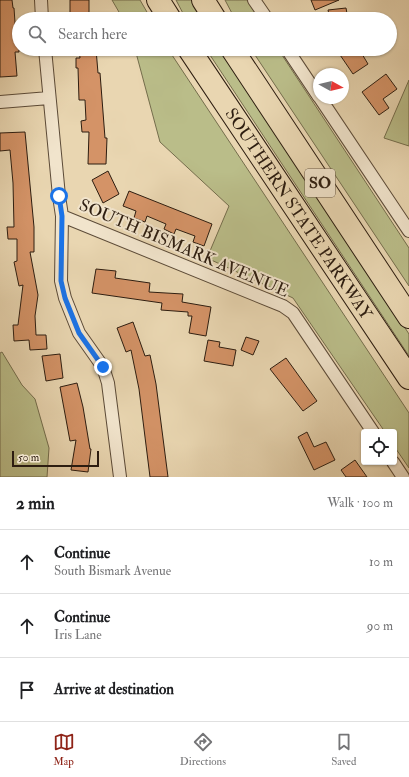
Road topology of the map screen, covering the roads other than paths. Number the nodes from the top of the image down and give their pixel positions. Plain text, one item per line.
1 (41, 0) edge
2 (158, 0) edge
3 (203, 0) edge
4 (254, 0) edge
5 (42, 12) edge
6 (166, 12) edge
7 (210, 12) edge
8 (262, 12) edge
9 (46, 56) edge
10 (194, 56) edge
11 (237, 56) edge
12 (292, 56) edge
13 (313, 88) edge
14 (49, 98) junction
15 (0, 102) edge
16 (324, 104) edge
17 (62, 216) junction
18 (409, 231) edge
19 (409, 317) edge
20 (409, 378) edge
21 (371, 429) edge
22 (395, 465) edge
23 (120, 477) edge
24 (403, 477) edge

1 - 5 street
2 - 6 highway
3 - 7 highway
4 - 8 street
9 - 14 street, SOUTH BISMARK AVENUE
10 - 20 highway, SOUTHERN STATE PARKWAY / SO
11 - 19 highway, SOUTHERN STATE PARKWAY / SO
12 - 13 street
14 - 15 street
14 - 17 street, SOUTH BISMARK AVENUE
16 - 18 street
17 - 21 street, SOUTH BISMARK AVENUE
17 - 23 street
22 - 24 street

